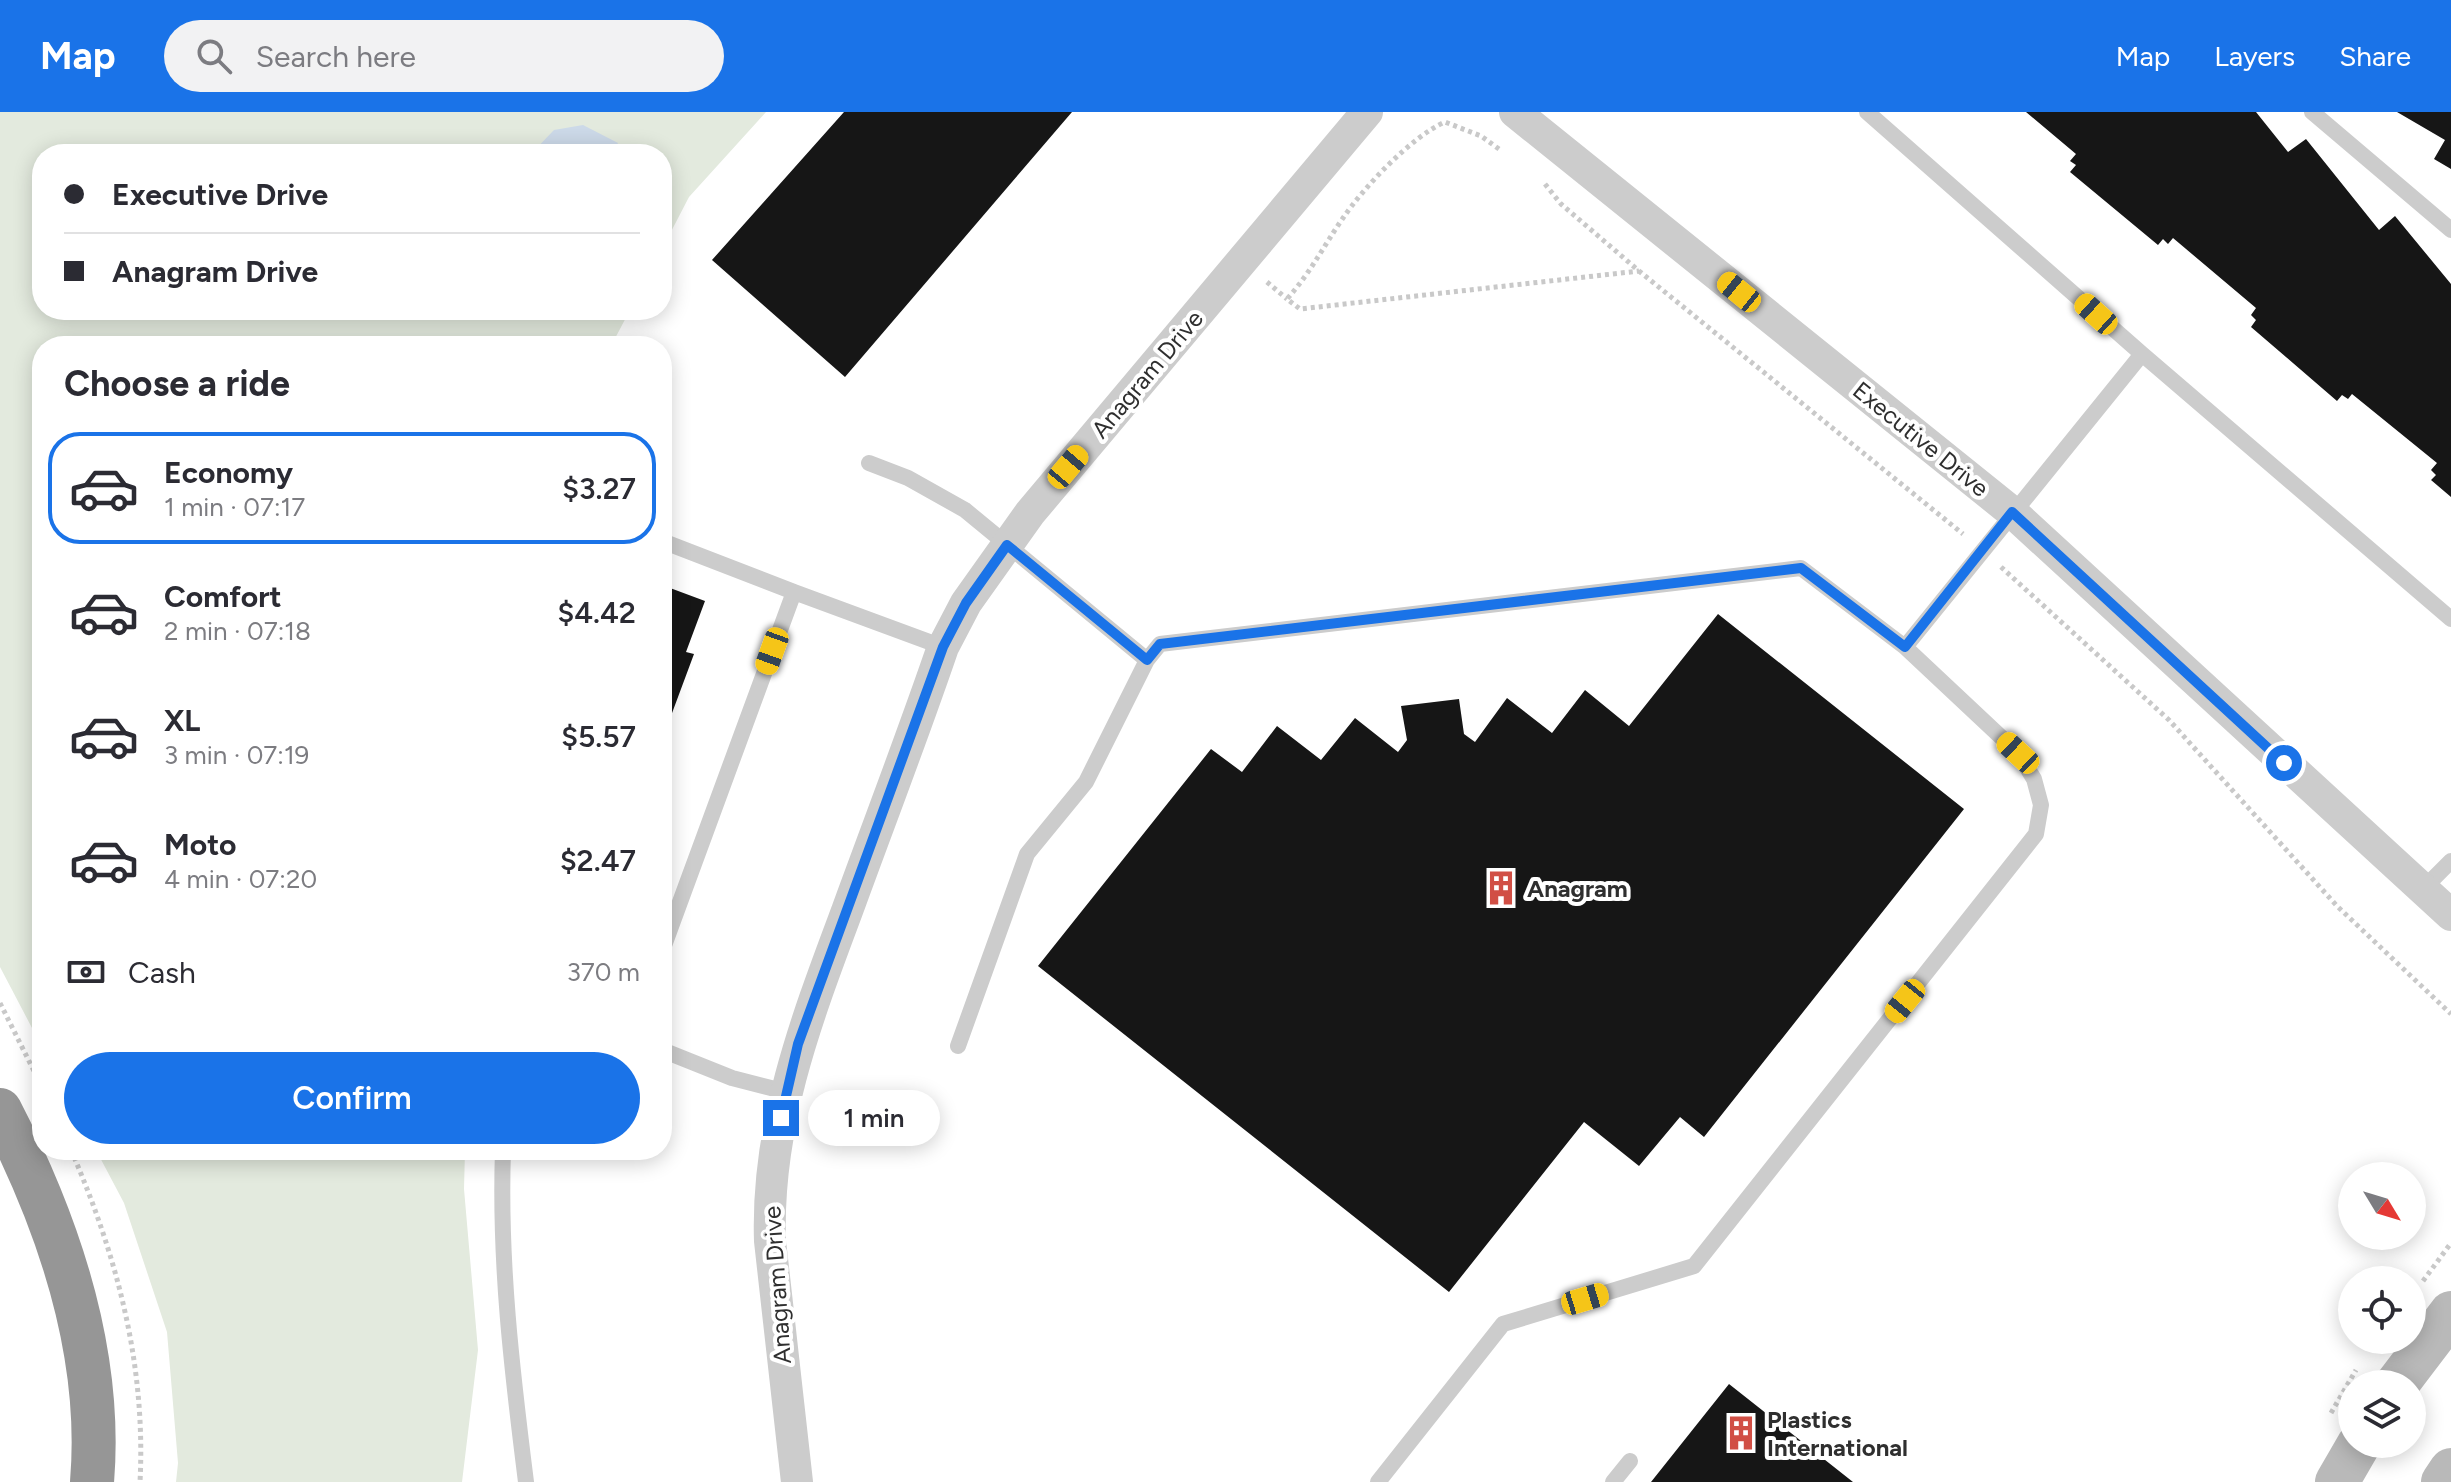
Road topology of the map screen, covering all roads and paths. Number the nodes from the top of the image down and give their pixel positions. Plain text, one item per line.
1 (1367, 112) edge
2 (1515, 112) edge
3 (1867, 112) edge
4 (2312, 112) edge
5 (1504, 152) dead end
6 (1538, 177) dead end
7 (2451, 230) edge
8 (1639, 271) junction
9 (2142, 354) junction
10 (869, 463) dead end
11 (2012, 512) junction
12 (672, 545) edge
13 (1007, 545) junction
14 (1982, 550) junction
15 (794, 592) junction
16 (2451, 619) edge
17 (943, 647) junction
18 (1905, 647) junction
19 (1147, 660) junction
20 (2451, 861) edge
21 (2422, 890) junction
22 (2451, 915) edge
23 (672, 924) edge
24 (0, 1003) edge
25 (2451, 1014) edge
26 (958, 1046) dead end
27 (672, 1054) edge
28 (32, 1067) edge
29 (787, 1092) junction
30 (0, 1110) edge
31 (503, 1160) edge
32 (2451, 1243) edge
33 (2435, 1299) edge
34 (2403, 1370) edge
35 (2351, 1458) edge
36 (1630, 1461) dead end
37 (2451, 1470) edge
38 (92, 1482) edge
39 (526, 1482) edge
40 (797, 1482) edge
41 (1378, 1482) edge
42 (1613, 1482) edge
43 (2337, 1482) edge
44 (2443, 1482) edge

1 - 13 street, Anagram Drive
2 - 11 street, Executive Drive
3 - 9 lane
4 - 7 lane
5 - 8 path
6 - 8 path
8 - 14 path
9 - 11 lane
9 - 16 lane
10 - 13 lane
11 - 14 lane
11 - 21 street, Executive Drive
12 - 15 lane
13 - 17 street, Anagram Drive
13 - 19 lane
14 - 18 lane
14 - 25 path
15 - 17 lane
15 - 23 lane
17 - 29 street, Anagram Drive
18 - 19 lane
18 - 41 lane
19 - 26 lane
20 - 21 lane
21 - 22 street, Executive Drive
24 - 28 path
27 - 29 lane
29 - 40 street, Anagram Drive
30 - 38 highway
31 - 39 lane
32 - 33 path
33 - 34 main road
35 - 43 main road
36 - 42 lane
37 - 44 main road

